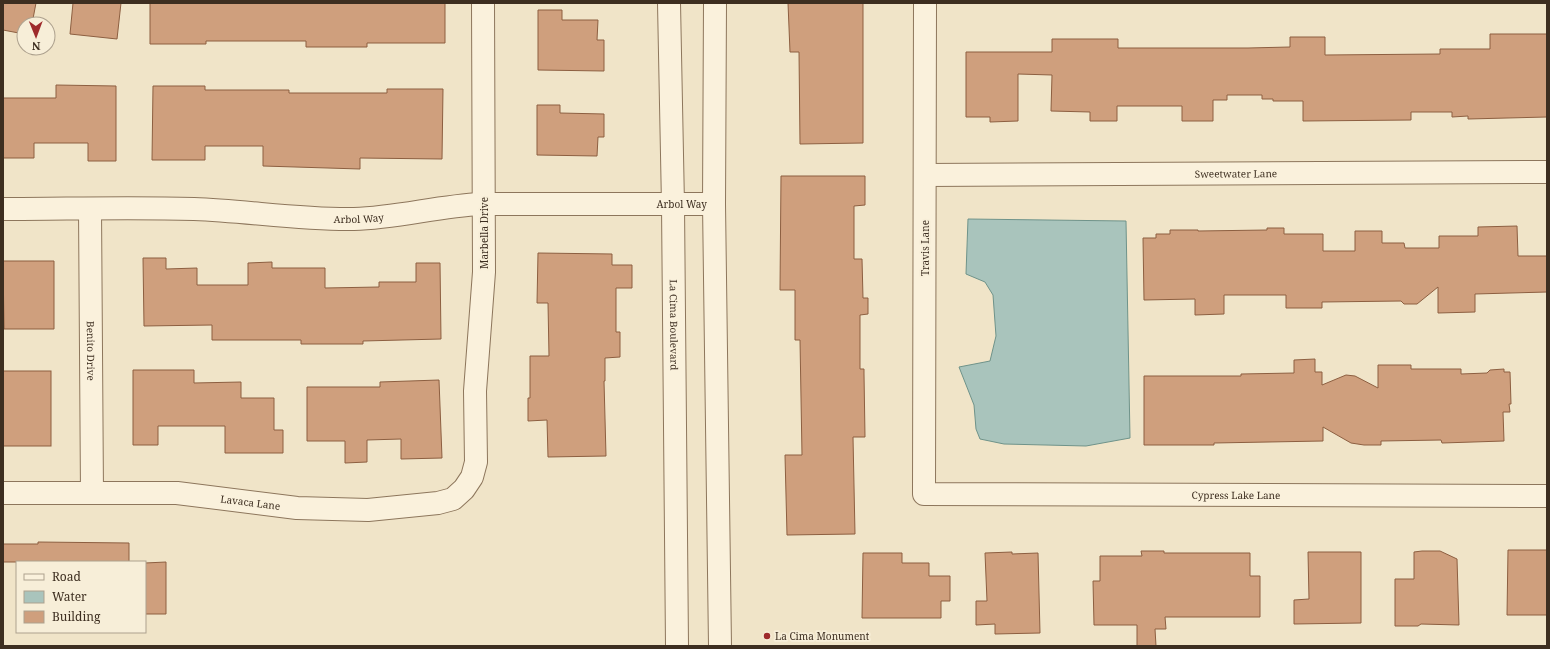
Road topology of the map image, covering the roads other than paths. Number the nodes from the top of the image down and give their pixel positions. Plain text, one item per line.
1 (483, 3) edge
2 (669, 3) edge
3 (715, 3) edge
4 (926, 3) edge
5 (1547, 172) edge
6 (925, 175) junction
7 (484, 204) junction
8 (714, 204) junction
9 (673, 205) junction
10 (3, 209) edge
11 (90, 209) junction
12 (476, 462) joint
13 (3, 493) edge
14 (92, 493) junction
15 (924, 494) joint
16 (1547, 496) edge
17 (677, 646) edge
18 (720, 646) edge

1 - 7 street, Marbella Drive
2 - 9 street, La Cima Boulevard
3 - 8 street
4 - 6 street, Travis Lane
5 - 6 street, Sweetwater Lane
6 - 15 street, Travis Lane
7 - 9 street, Arbol Way
7 - 11 street, Arbol Way
7 - 12 street, Marbella Drive
8 - 9 street, Arbol Way
8 - 18 street
9 - 17 street, La Cima Boulevard
10 - 11 street, Arbol Way
11 - 14 street, Benito Drive
12 - 14 street, Lavaca Lane
13 - 14 street, Lavaca Lane
15 - 16 street, Cypress Lake Lane

